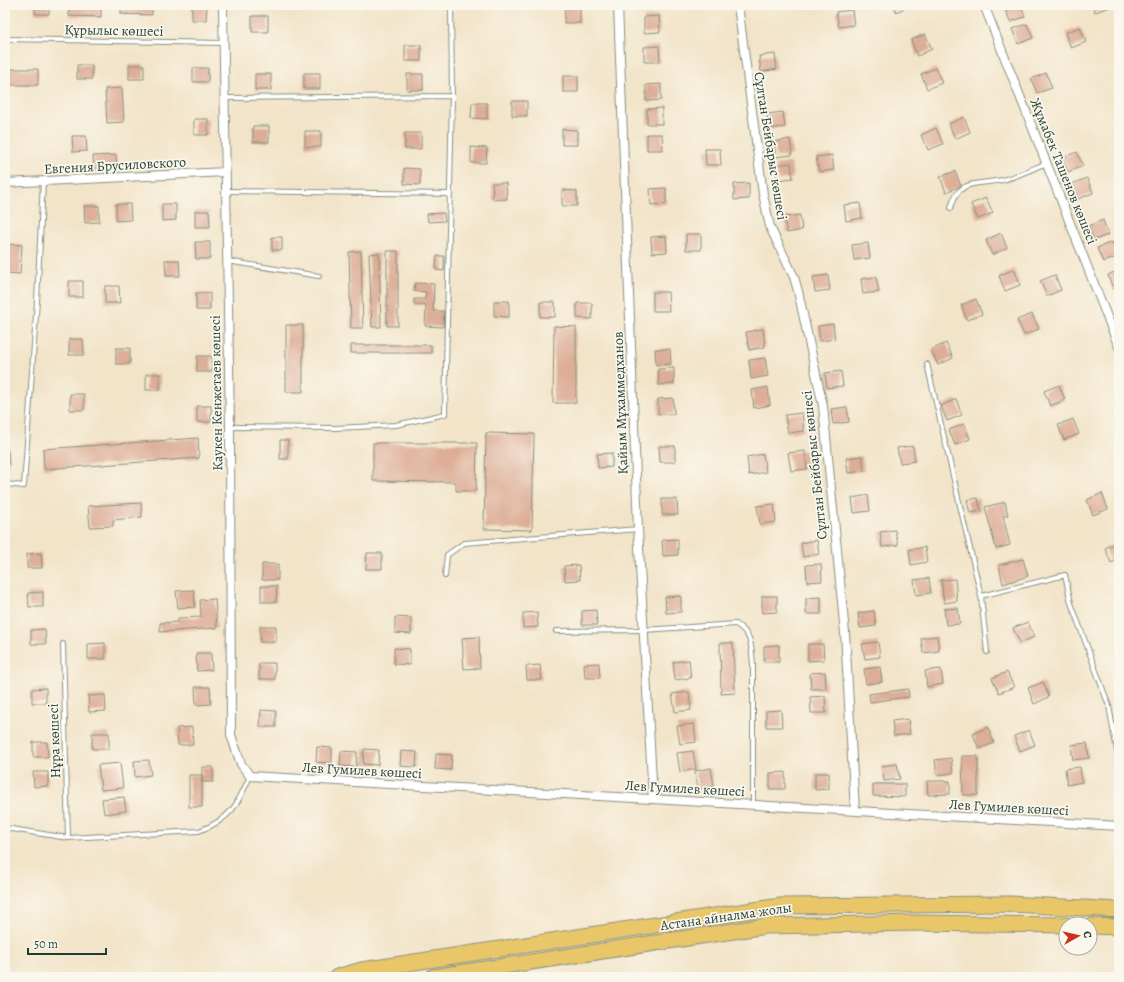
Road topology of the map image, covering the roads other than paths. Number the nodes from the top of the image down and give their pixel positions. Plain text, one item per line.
1 (223, 5) edge
2 (451, 5) edge
3 (618, 5) edge
4 (738, 5) edge
5 (984, 5) edge
6 (5, 39) edge
7 (223, 43) junction
8 (452, 96) junction
9 (224, 98) junction
10 (1048, 163) junction
11 (226, 172) junction
12 (43, 181) junction
13 (5, 183) edge
14 (226, 191) junction
15 (450, 194) junction
16 (951, 208) dead end
17 (227, 261) junction
18 (319, 276) dead end
19 (1119, 347) edge
20 (927, 364) dead end
21 (230, 427) junction
22 (5, 484) edge
23 (638, 529) junction
24 (446, 576) dead end
25 (981, 596) junction
26 (643, 630) junction
27 (556, 631) dead end
28 (62, 644) dead end
29 (987, 652) dead end
30 (1119, 762) edge
31 (250, 776) junction
32 (653, 799) junction
33 (753, 805) junction
34 (855, 811) junction
35 (1119, 826) edge
36 (5, 828) edge
37 (68, 838) junction
38 (1119, 910) edge
39 (1058, 925) edge
40 (1098, 926) edge
41 (1119, 927) edge
42 (337, 977) edge
43 (433, 977) edge

1 - 7 street, Каукен Кенжетаев көшесі
2 - 8 lane
3 - 23 street, Қайым Мұхаммедханов
4 - 34 street, Сұлтан Бейбарыс көшесі
5 - 10 street, Жұмабек Ташенов көшесі
6 - 7 lane, Құрылыс көшесі
7 - 9 street, Каукен Кенжетаев көшесі
8 - 9 lane
8 - 15 lane
9 - 11 street, Каукен Кенжетаев көшесі
10 - 16 lane
10 - 19 street, Жұмабек Ташенов көшесі
11 - 12 street, Евгения Брусиловского
11 - 14 street, Каукен Кенжетаев көшесі
12 - 13 street, Евгения Брусиловского
12 - 22 lane
14 - 15 lane
14 - 17 street, Каукен Кенжетаев көшесі
15 - 21 lane
17 - 18 lane
17 - 21 street, Каукен Кенжетаев көшесі
20 - 25 lane
21 - 31 street, Каукен Кенжетаев көшесі
23 - 24 lane
23 - 26 street, Қайым Мұхаммедханов
25 - 29 lane
25 - 30 lane
26 - 27 lane
26 - 32 street, Қайым Мұхаммедханов
26 - 33 lane
28 - 37 lane, Нұра көшесі
31 - 32 street, Лев Гумилев көшесі
31 - 37 lane
32 - 33 street, Лев Гумилев көшесі
33 - 34 street, Лев Гумилев көшесі
34 - 35 street, Лев Гумилев көшесі
36 - 37 lane
38 - 42 highway, Астана айналма жолы
39 - 43 highway, Астана айналма жолы
40 - 41 highway

